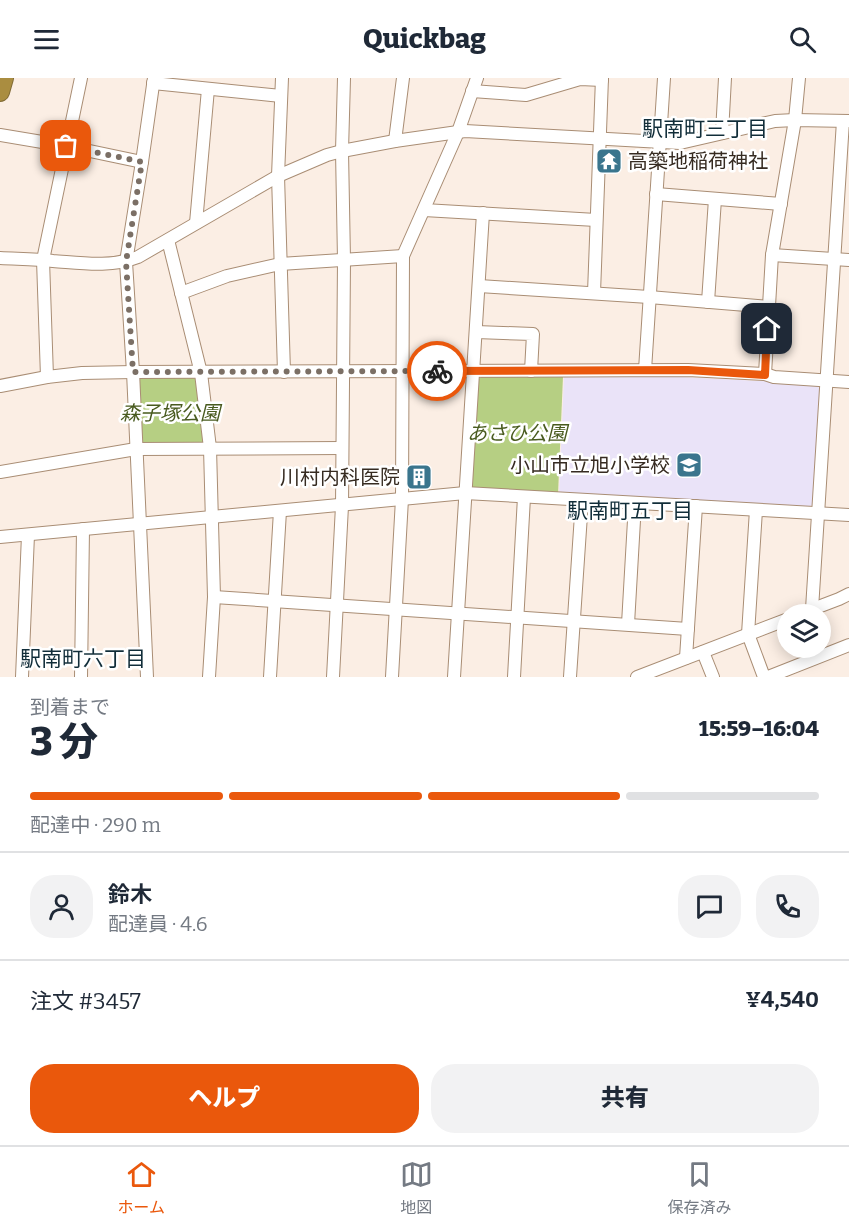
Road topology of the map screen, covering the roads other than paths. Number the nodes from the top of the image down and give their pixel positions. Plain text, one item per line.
1 (4, 78) edge
2 (81, 78) edge
3 (282, 78) edge
4 (345, 78) edge
5 (403, 78) edge
6 (477, 78) edge
7 (664, 78) edge
8 (725, 78) edge
9 (799, 78) edge
10 (602, 79) edge
11 (153, 80) edge
12 (208, 89) junction
13 (472, 91) junction
14 (0, 92) edge
15 (281, 96) junction
16 (795, 120) junction
17 (846, 121) edge
18 (458, 132) junction
19 (722, 133) junction
20 (0, 135) edge
21 (599, 138) junction
22 (395, 141) junction
23 (660, 143) junction
24 (66, 146) junction
25 (342, 152) junction
26 (142, 162) junction
27 (278, 176) junction
28 (656, 194) junction
29 (715, 199) junction
30 (781, 204) junction
31 (424, 210) junction
32 (483, 213) junction
33 (596, 220) junction
34 (196, 223) junction
35 (168, 240) junction
36 (772, 255) junction
37 (403, 256) junction
38 (0, 258) edge
39 (834, 259) junction
40 (43, 260) junction
41 (344, 260) junction
42 (849, 260) edge
43 (126, 262) junction
44 (280, 264) junction
45 (479, 286) junction
46 (181, 293) junction
47 (594, 293) junction
48 (649, 297) junction
49 (708, 302) junction
50 (769, 307) junction
51 (476, 332) junction
52 (531, 370) junction
53 (645, 370) junction
54 (473, 371) junction
55 (133, 372) junction
56 (284, 372) junction
57 (344, 372) junction
58 (402, 372) junction
59 (201, 373) junction
60 (765, 375) junction
61 (47, 377) junction
62 (826, 381) junction
63 (849, 382) edge
64 (0, 386) edge
65 (210, 448) junction
66 (342, 448) junction
67 (136, 449) junction
68 (0, 472) edge
69 (465, 494) junction
70 (524, 497) junction
71 (402, 499) junction
72 (582, 500) junction
73 (635, 502) junction
74 (342, 506) junction
75 (696, 506) junction
76 (756, 510) junction
77 (280, 511) junction
78 (818, 513) junction
79 (849, 515) edge
80 (212, 518) junction
81 (139, 524) junction
82 (83, 529) junction
83 (28, 535) junction
84 (0, 537) edge
85 (849, 594) edge
86 (214, 597) junction
87 (275, 602) junction
88 (812, 604) edge
89 (826, 604) edge
90 (337, 605) junction
91 (396, 608) junction
92 (458, 613) junction
93 (517, 618) junction
94 (574, 621) junction
95 (777, 623) edge
96 (628, 624) junction
97 (687, 629) junction
98 (748, 634) junction
99 (849, 645) edge
100 (703, 652) junction
101 (686, 658) junction
102 (659, 673) edge
103 (22, 677) edge
104 (81, 677) edge
105 (147, 677) edge
106 (209, 677) edge
107 (270, 677) edge
108 (333, 677) edge
109 (392, 677) edge
110 (454, 677) edge
111 (514, 677) edge
112 (570, 677) edge
113 (637, 677) edge
114 (713, 677) edge
115 (766, 677) edge

1 - 14 highway
2 - 24 street
3 - 15 street
4 - 25 street
5 - 22 street
6 - 13 street
7 - 23 street
8 - 19 street
9 - 16 street
10 - 13 street
10 - 21 street
11 - 12 street
11 - 26 street
12 - 15 street
12 - 34 street
13 - 18 street
15 - 27 street
16 - 17 street
16 - 19 street
16 - 30 street
17 - 39 street
18 - 21 street
18 - 22 street
18 - 31 street
19 - 23 street
20 - 24 street
21 - 23 street
21 - 33 street
22 - 25 street
23 - 28 street
24 - 26 street
24 - 40 street
25 - 27 street
25 - 41 street
26 - 43 street
27 - 34 street
27 - 44 street
28 - 29 street
28 - 48 street
29 - 30 street
29 - 49 street
30 - 36 street
31 - 32 street
31 - 37 street
32 - 33 street
32 - 45 street
33 - 47 street
34 - 35 street
35 - 43 street
35 - 46 street
36 - 39 street
36 - 50 street
37 - 41 street
37 - 58 street
38 - 40 street
39 - 42 street
39 - 62 street
40 - 43 street
40 - 61 street
41 - 44 street
41 - 57 street
43 - 55 street
44 - 46 street
44 - 56 street
45 - 47 street
45 - 51 street
46 - 59 street
47 - 48 street
48 - 49 street
48 - 53 street
49 - 50 street
50 - 60 street
51 - 52 street
51 - 54 street
52 - 53 street
52 - 54 street
53 - 60 street
54 - 58 street
54 - 69 street
55 - 59 street
55 - 61 street
55 - 67 street
56 - 57 street
56 - 59 street
57 - 58 street
57 - 66 street
58 - 71 street
59 - 65 street
60 - 62 street
61 - 64 street
62 - 63 street
62 - 78 street
65 - 66 street
65 - 67 street
65 - 80 street
66 - 74 street
67 - 68 street
67 - 81 street
69 - 70 street
69 - 71 street
69 - 92 street
70 - 72 street
70 - 93 street
71 - 74 street
71 - 91 street
72 - 73 street
72 - 94 street
73 - 75 street
73 - 96 street
74 - 77 street
74 - 90 street
75 - 76 street
75 - 97 street
76 - 78 street
76 - 98 street
77 - 80 street
77 - 87 street
78 - 79 street
78 - 88 street
80 - 81 street
80 - 86 street
81 - 82 street
81 - 105 street
82 - 83 street
82 - 104 street
83 - 84 street
83 - 103 street
85 - 89 street
86 - 87 street
86 - 106 street
87 - 90 street
87 - 107 street
90 - 91 street
90 - 108 street
91 - 92 street
91 - 109 street
92 - 93 street
92 - 110 street
93 - 94 street
93 - 111 street
94 - 96 street
94 - 112 street
95 - 98 street
96 - 97 street
97 - 101 street
98 - 100 street
98 - 115 street
99 - 115 street
100 - 101 street
100 - 114 street
101 - 102 street
102 - 113 street

